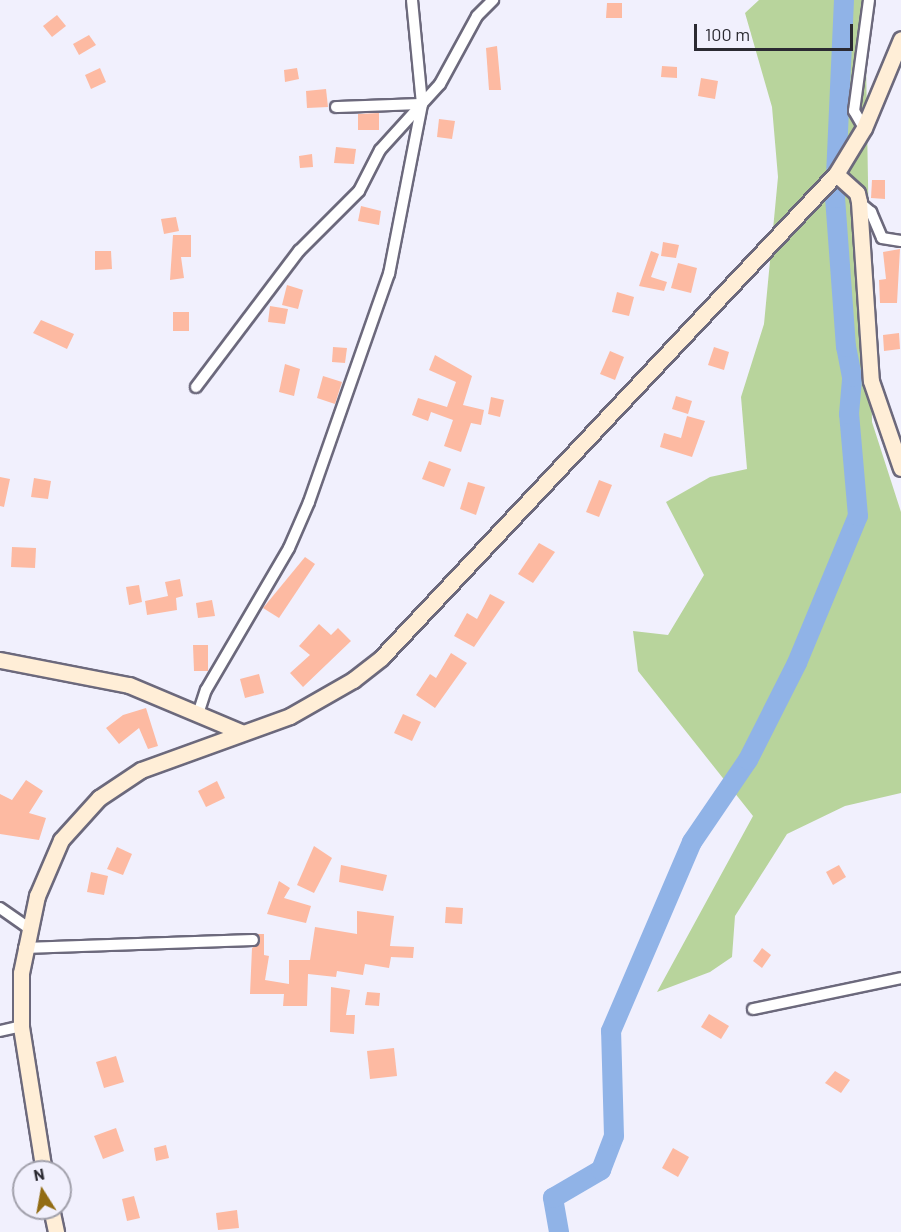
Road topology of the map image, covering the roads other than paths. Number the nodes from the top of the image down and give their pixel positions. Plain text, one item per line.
1 (412, 0) edge
2 (494, 0) edge
3 (868, 0) edge
4 (901, 39) edge
5 (422, 105) junction
6 (336, 107) dead end
7 (864, 128) junction
8 (836, 174) junction
9 (859, 202) junction
10 (901, 241) edge
11 (196, 387) dead end
12 (901, 468) edge
13 (0, 660) edge
14 (198, 714) junction
15 (242, 732) junction
16 (0, 908) edge
17 (27, 927) junction
18 (253, 940) dead end
19 (24, 948) junction
20 (901, 978) edge
21 (753, 1010) dead end
22 (21, 1026) junction
23 (0, 1031) edge
24 (42, 1160) edge

1 - 5 street
2 - 5 street
3 - 7 street
4 - 7 main road
5 - 6 street
5 - 11 street
5 - 14 street
7 - 8 main road
8 - 9 main road
8 - 15 main road
9 - 10 street
9 - 12 main road
13 - 14 main road
14 - 15 main road
15 - 17 main road
16 - 17 street
17 - 19 main road
18 - 19 street
19 - 22 main road
20 - 21 street
22 - 23 street
22 - 24 main road

